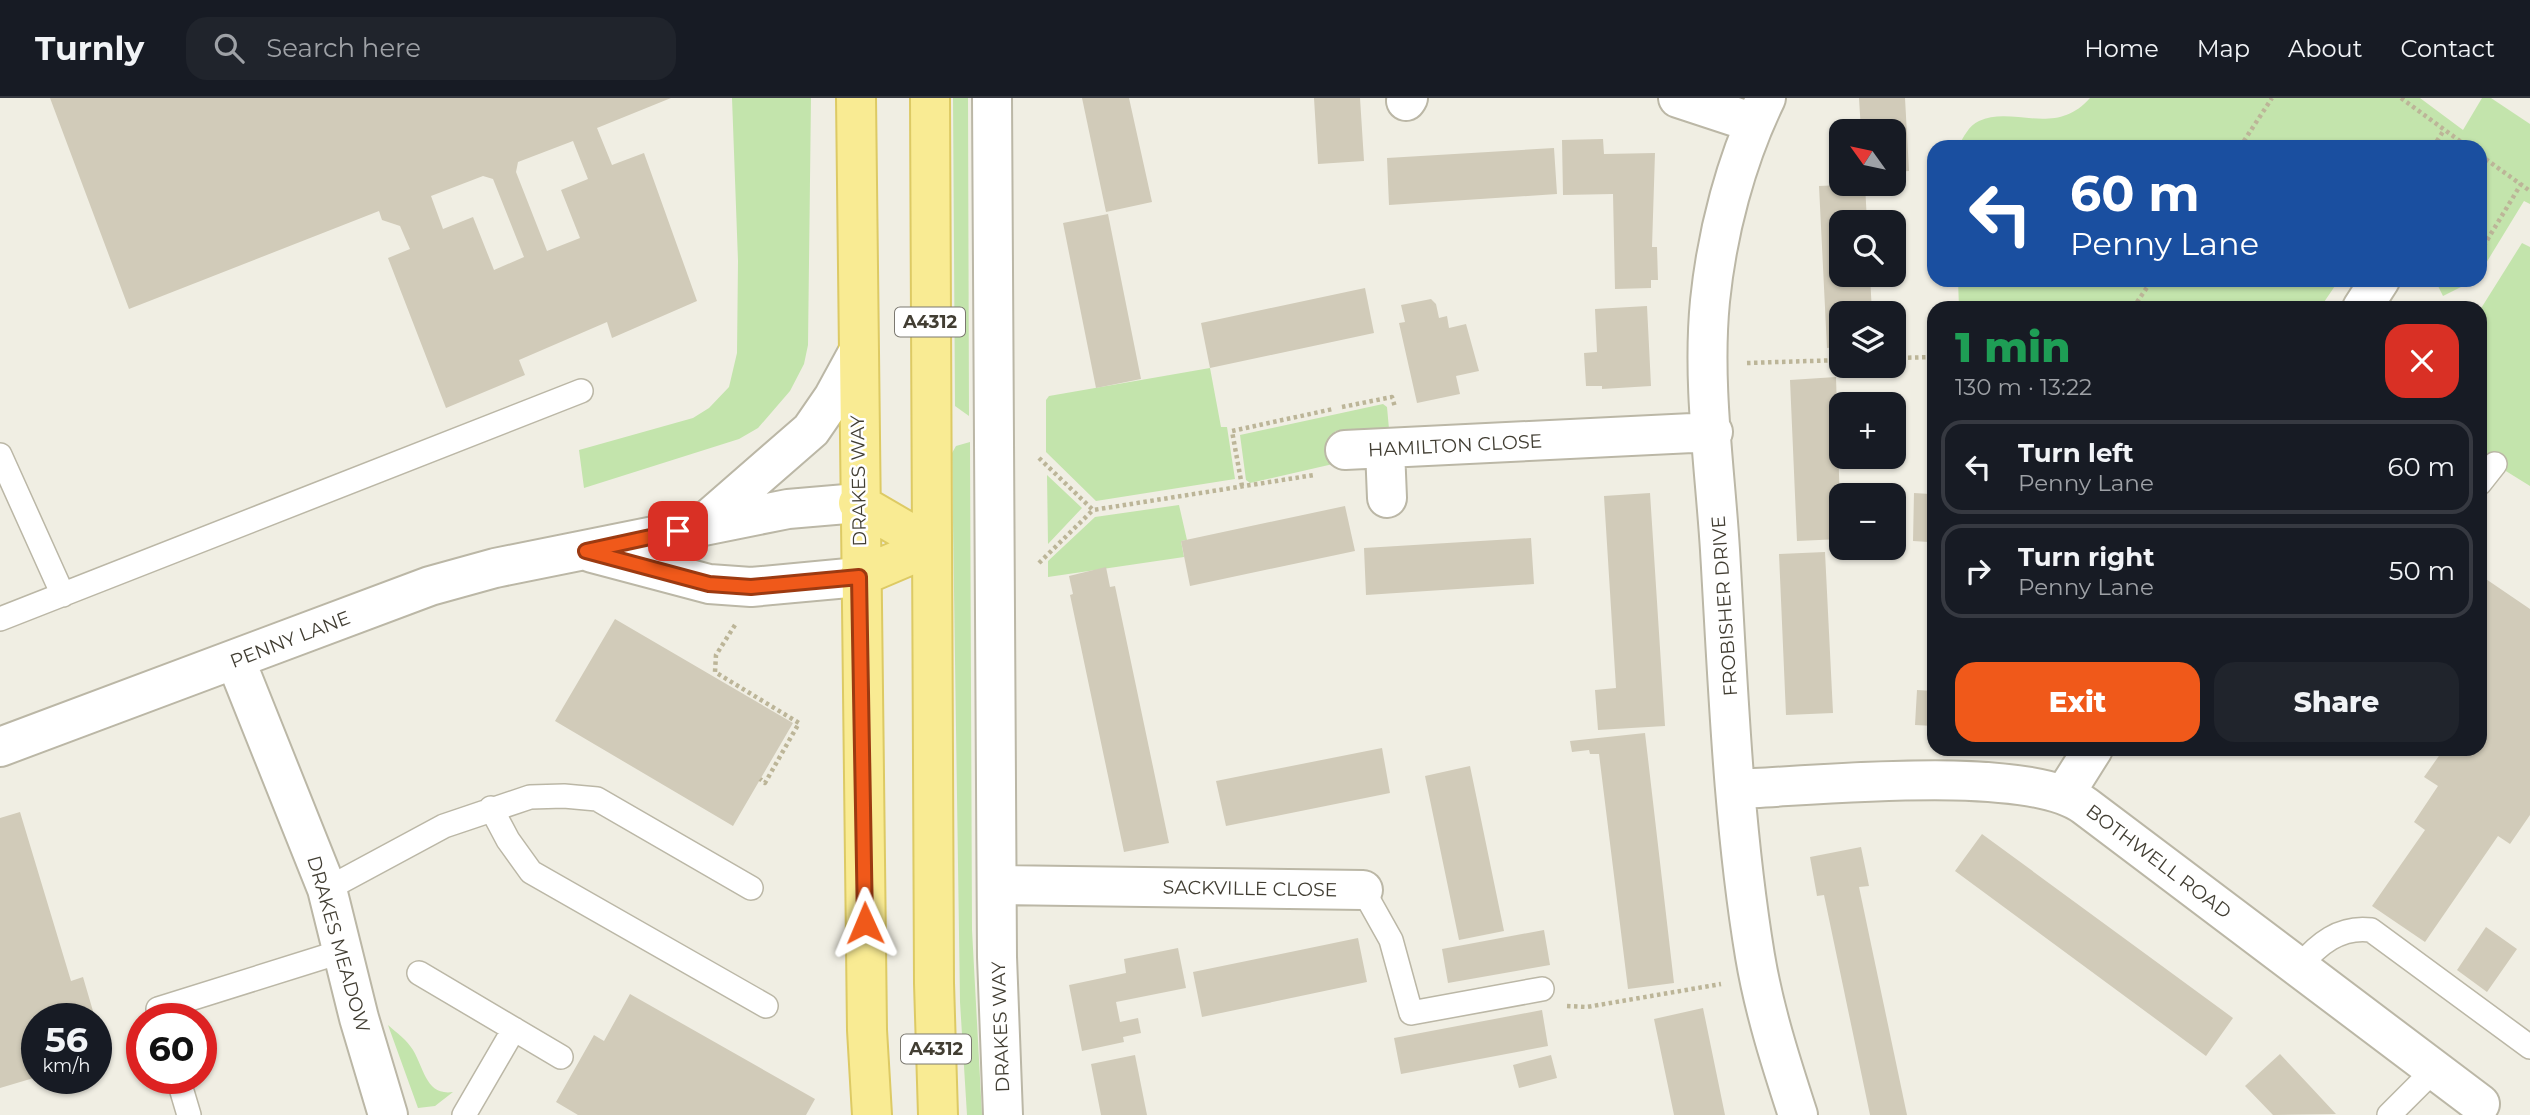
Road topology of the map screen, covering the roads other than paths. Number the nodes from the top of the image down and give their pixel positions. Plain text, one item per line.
1 (856, 98) edge
2 (930, 98) edge
3 (992, 98) edge
4 (1678, 98) edge
5 (1760, 110) edge
6 (858, 354) junction
7 (581, 391) dead end
8 (1713, 432) junction
9 (1385, 449) junction
10 (1345, 450) road end
11 (0, 454) edge
12 (2495, 464) dead end
13 (2487, 474) edge
14 (1387, 498) dead end
15 (858, 503) junction
16 (701, 526) junction
17 (932, 546) junction
18 (586, 551) junction
19 (859, 577) junction
20 (63, 595) junction
21 (0, 619) edge
22 (235, 659) junction
23 (0, 747) edge
24 (2089, 756) edge
25 (1737, 789) junction
26 (2064, 795) junction
27 (491, 808) junction
28 (997, 885) junction
29 (751, 887) dead end
30 (327, 889) junction
31 (1363, 890) joint
32 (343, 951) junction
33 (2299, 967) junction
34 (419, 973) dead end
35 (1542, 989) road end
36 (177, 1003) edge
37 (766, 1006) dead end
38 (514, 1029) junction
39 (2530, 1047) edge
40 (561, 1057) dead end
41 (2434, 1070) junction
42 (183, 1094) edge
43 (2480, 1104) dead end
44 (189, 1115) edge
45 (388, 1115) edge
46 (464, 1115) edge
47 (872, 1115) edge
48 (939, 1115) edge
49 (1003, 1115) edge
50 (1798, 1115) edge
51 (2389, 1115) edge

1 - 6 main road, DRAKES WAY
2 - 17 main road, A4312
3 - 28 street, DRAKES WAY
4 - 5 street
5 - 8 street, FROBISHER DRIVE
6 - 15 main road, DRAKES WAY
6 - 16 street, PENNY LANE
7 - 20 lane
8 - 9 street, HAMILTON CLOSE
8 - 25 street, FROBISHER DRIVE
9 - 10 street, HAMILTON CLOSE
9 - 14 street
11 - 20 lane
12 - 13 lane
15 - 16 street, PENNY LANE
15 - 17 main road
15 - 19 main road, DRAKES WAY
16 - 18 street, PENNY LANE
17 - 19 main road
17 - 48 main road, A4312
18 - 19 street, PENNY LANE
18 - 22 street, PENNY LANE
19 - 47 main road, DRAKES WAY
20 - 21 lane
22 - 23 street, PENNY LANE
22 - 30 street, DRAKES MEADOW
24 - 26 street
25 - 26 street, BOTHWELL ROAD
25 - 50 street, FROBISHER DRIVE
26 - 33 street, BOTHWELL ROAD
27 - 29 lane
27 - 30 lane
27 - 37 lane
28 - 31 street, SACKVILLE CLOSE
28 - 49 street, DRAKES WAY
30 - 32 street, DRAKES MEADOW
31 - 35 lane, SACKVILLE CLOSE
32 - 36 lane
32 - 45 street, DRAKES MEADOW
33 - 39 lane
33 - 41 street, BOTHWELL ROAD
34 - 38 lane
38 - 40 lane
38 - 46 lane
41 - 43 street, BOTHWELL ROAD
41 - 51 lane
42 - 44 lane

